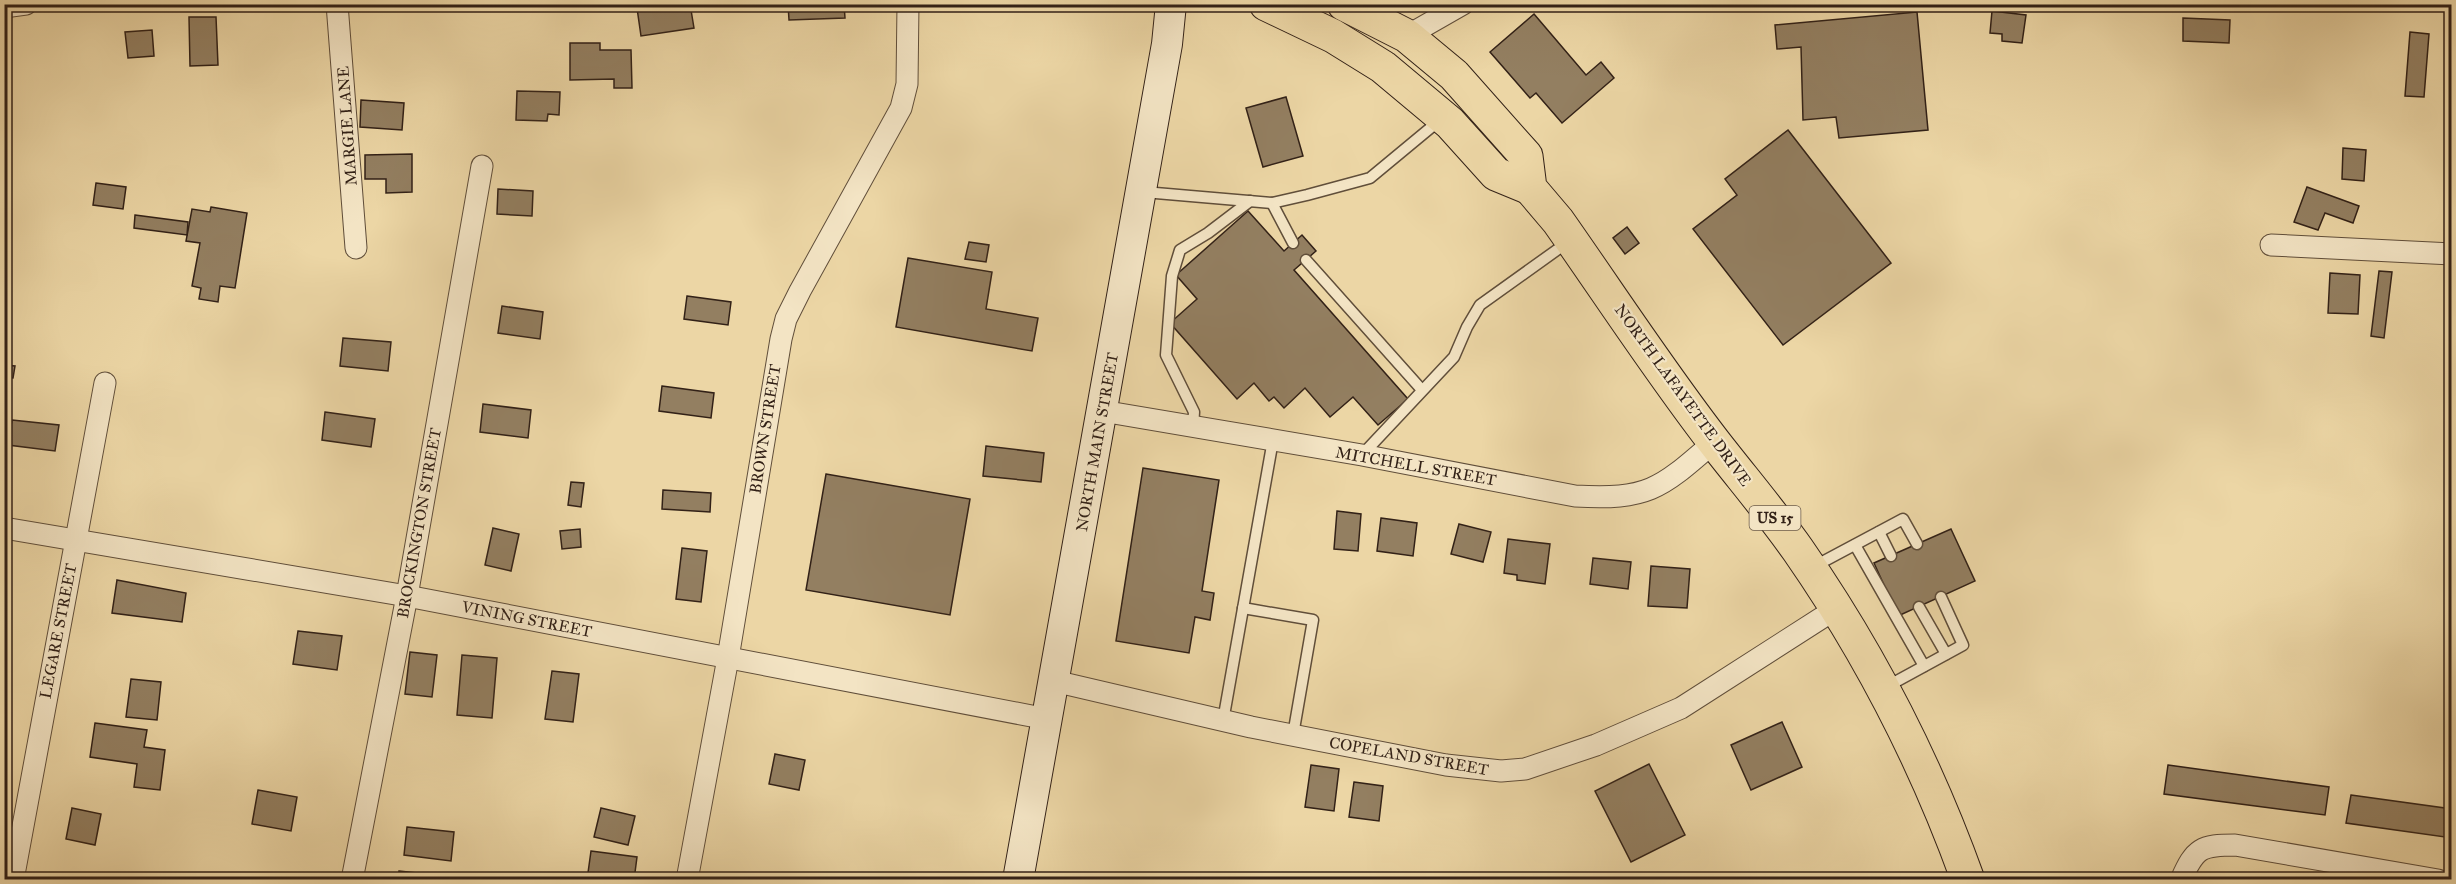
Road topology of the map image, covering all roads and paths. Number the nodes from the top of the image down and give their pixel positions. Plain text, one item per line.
1 (26, 4) edge
2 (337, 4) edge
3 (908, 4) edge
4 (1171, 4) edge
5 (1266, 4) edge
6 (1344, 4) edge
7 (1462, 4) edge
8 (4, 7) edge
9 (1407, 36) junction
10 (1443, 118) junction
11 (482, 166) dead end
12 (1530, 188) junction
13 (1141, 192) junction
14 (1250, 201) junction
15 (1272, 203) junction
16 (1571, 240) junction
17 (1293, 243) dead end
18 (2271, 245) dead end
19 (356, 249) dead end
20 (2451, 254) edge
21 (1306, 260) dead end
22 (105, 383) dead end
23 (1422, 390) junction
24 (1102, 411) junction
25 (1193, 427) junction
26 (1273, 440) junction
27 (1714, 442) junction
28 (1362, 456) junction
29 (4, 528) edge
30 (1879, 532) junction
31 (75, 541) junction
32 (1917, 544) dead end
33 (1855, 545) junction
34 (1891, 556) dead end
35 (1810, 569) junction
36 (406, 596) junction
37 (1941, 597) dead end
38 (1919, 607) dead end
39 (1243, 608) junction
40 (1837, 608) junction
41 (1946, 654) junction
42 (728, 658) junction
43 (1924, 666) junction
44 (1054, 681) junction
45 (1883, 688) junction
46 (1047, 719) junction
47 (1224, 721) junction
48 (1293, 735) junction
49 (13, 879) edge
50 (352, 879) edge
51 (687, 879) edge
52 (1018, 879) edge
53 (1968, 879) edge
54 (2181, 879) edge
55 (2438, 879) edge

1 - 8 street
2 - 19 street, MARGIE LANE
3 - 42 street, BROWN STREET
4 - 13 main road, NORTH MAIN STREET
5 - 10 main road
6 - 9 main road
7 - 9 street
9 - 12 main road
10 - 12 main road
10 - 15 lane
11 - 36 street, BROCKINGTON STREET
12 - 16 main road, NORTH LAFAYETTE DRIVE / US 15
13 - 14 lane
13 - 24 main road, NORTH MAIN STREET
14 - 15 lane
14 - 25 lane
15 - 17 lane
16 - 23 lane
16 - 27 main road, NORTH LAFAYETTE DRIVE / US 15
18 - 20 street
21 - 23 lane
22 - 31 street, LEGARE STREET
23 - 28 lane
24 - 25 street, MITCHELL STREET
24 - 44 main road, NORTH MAIN STREET
25 - 26 street, MITCHELL STREET
26 - 28 street, MITCHELL STREET
26 - 39 lane
27 - 28 street, MITCHELL STREET
27 - 35 main road, NORTH LAFAYETTE DRIVE / US 15
29 - 31 street, VINING STREET
30 - 32 lane
30 - 33 lane
30 - 34 lane
31 - 36 street, VINING STREET
31 - 49 street, LEGARE STREET
33 - 35 lane
33 - 43 lane
35 - 40 main road, NORTH LAFAYETTE DRIVE / US 15
36 - 42 street, VINING STREET
36 - 50 street, BROCKINGTON STREET
37 - 41 lane
38 - 41 lane
39 - 47 lane
39 - 48 lane
40 - 45 main road, NORTH LAFAYETTE DRIVE / US 15
40 - 48 street, COPELAND STREET
41 - 43 lane
42 - 46 street, VINING STREET
42 - 51 street, BROWN STREET
43 - 45 lane
44 - 46 main road, NORTH MAIN STREET
44 - 47 street, COPELAND STREET
45 - 53 main road, NORTH LAFAYETTE DRIVE / US 15
46 - 52 main road, NORTH MAIN STREET
47 - 48 street, COPELAND STREET
54 - 55 street

